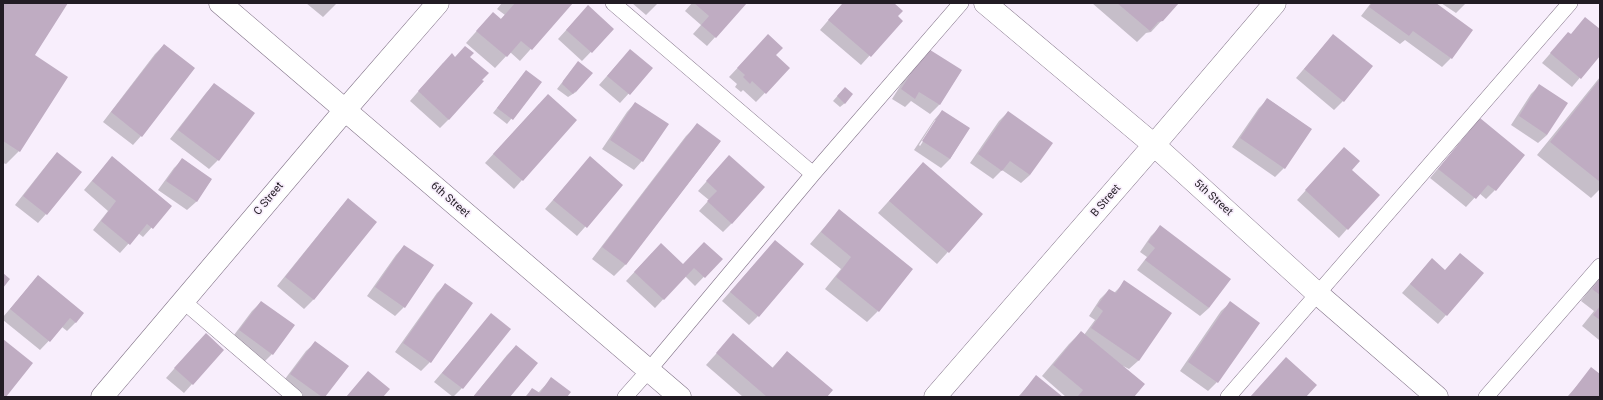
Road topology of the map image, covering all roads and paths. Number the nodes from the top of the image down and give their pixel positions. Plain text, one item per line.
1 (220, 3) edge
2 (438, 3) edge
3 (613, 3) edge
4 (961, 3) edge
5 (985, 3) edge
6 (1275, 3) edge
7 (1570, 3) edge
8 (345, 110) junction
9 (1154, 145) junction
10 (813, 174) junction
11 (1600, 266) edge
12 (1318, 294) junction
13 (183, 301) junction
14 (649, 370) junction
15 (102, 397) edge
16 (295, 397) edge
17 (625, 397) edge
18 (680, 397) edge
19 (935, 397) edge
20 (1228, 397) edge
21 (1437, 397) edge
22 (1486, 397) edge

1 - 8 street, 6th Street
2 - 8 street, C Street
3 - 10 lane
4 - 10 lane
5 - 9 street, 5th Street
6 - 9 street, B Street
7 - 12 lane
8 - 13 street, C Street
8 - 14 street, 6th Street
9 - 12 street, 5th Street
9 - 19 street, B Street
10 - 14 lane
11 - 22 lane
12 - 20 lane
12 - 21 street, 5th Street
13 - 15 street, C Street
13 - 16 lane
14 - 17 lane
14 - 18 street, 6th Street

